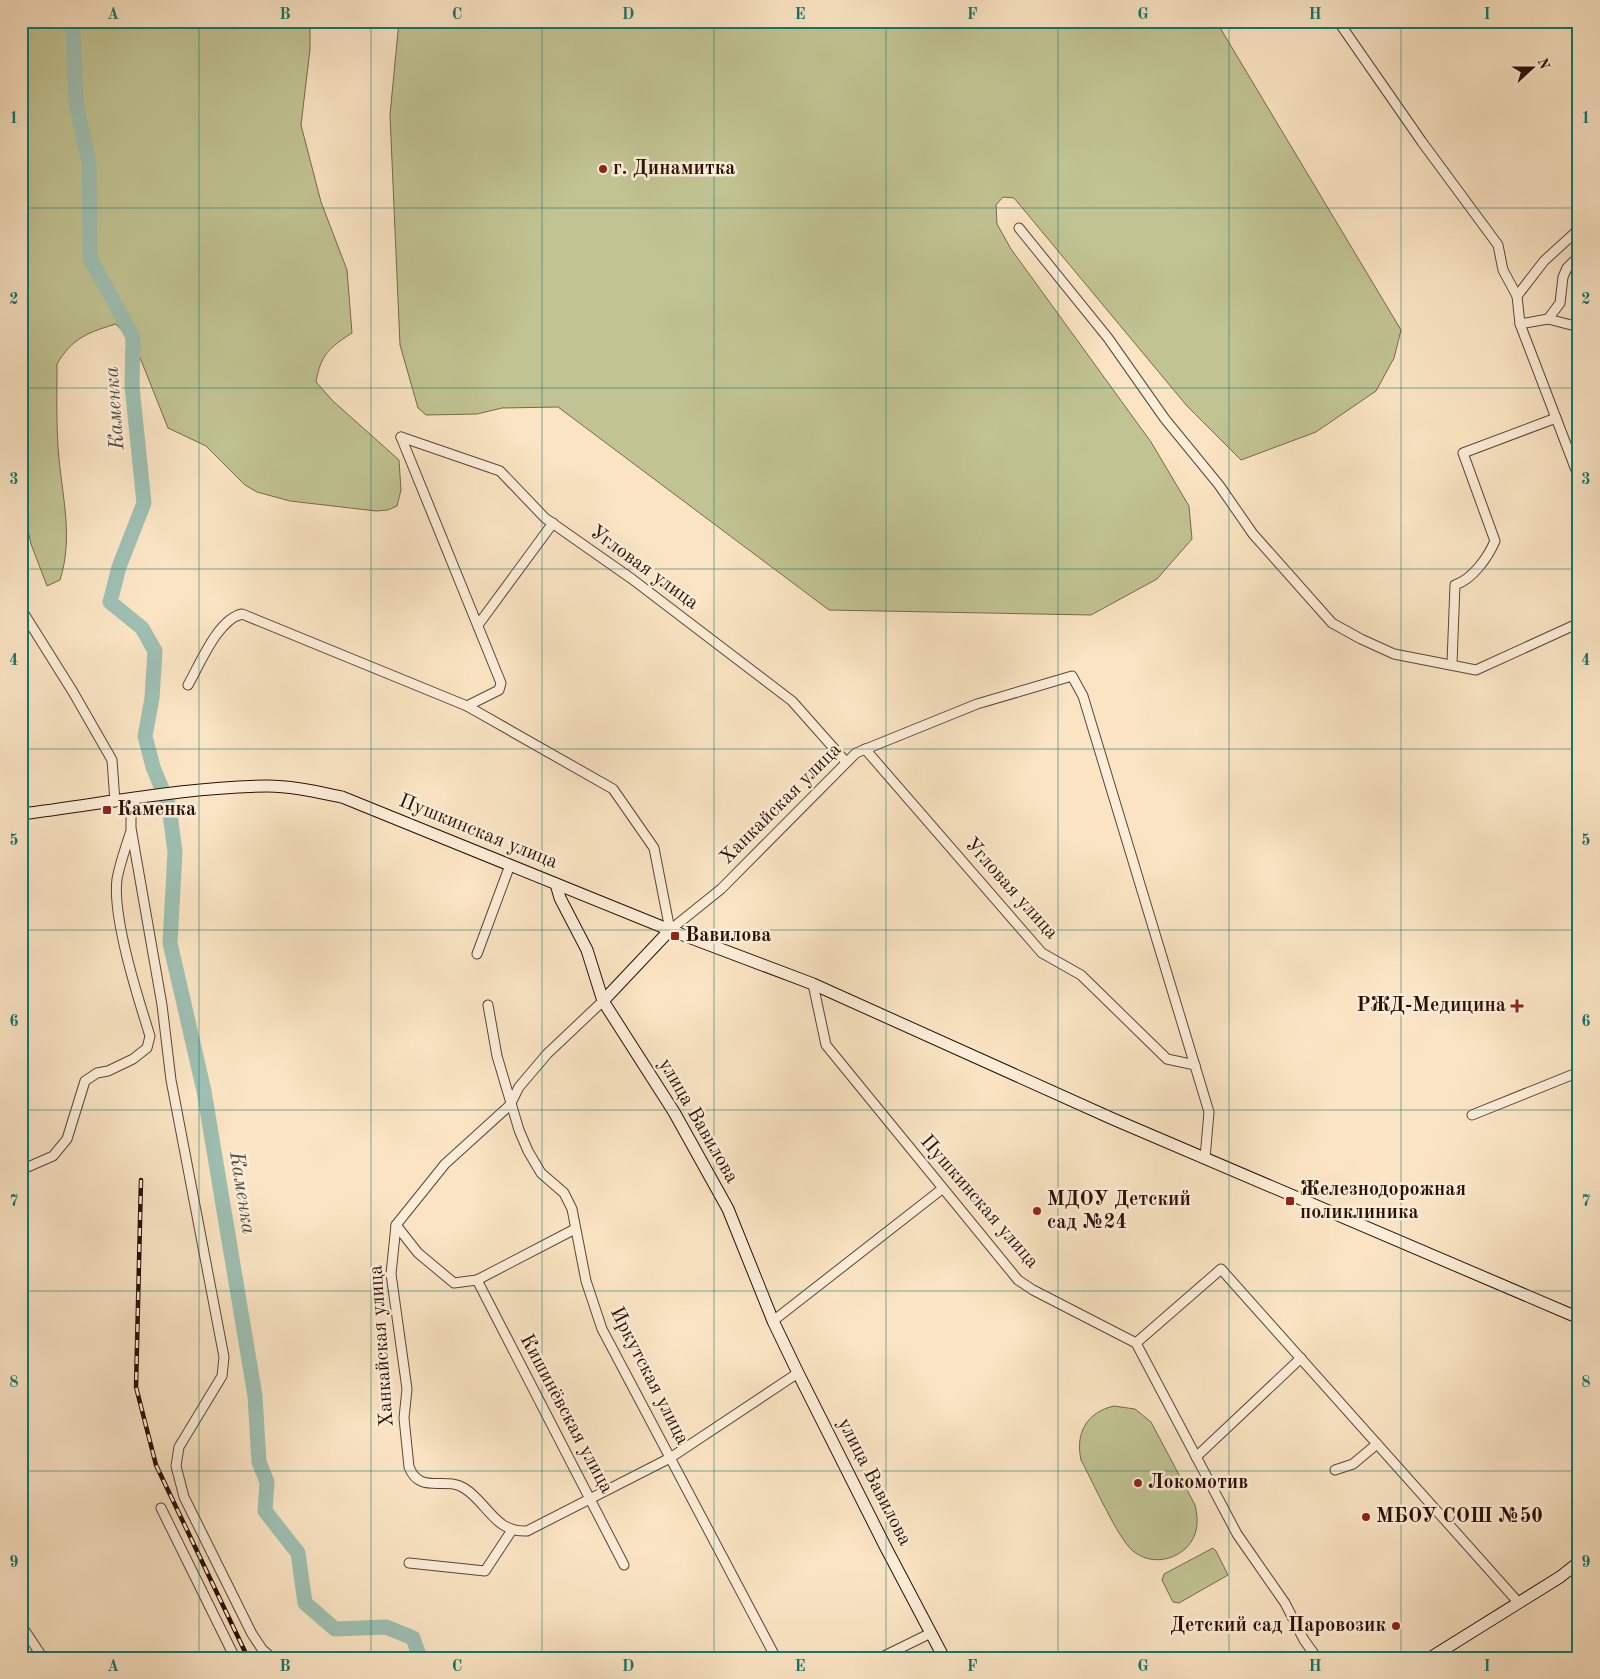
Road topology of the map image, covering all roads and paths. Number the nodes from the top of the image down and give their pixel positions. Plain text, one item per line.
1 (1338, 21) edge
2 (1019, 228) dead end
3 (1579, 229) edge
4 (1579, 256) edge
5 (1517, 296) junction
6 (1548, 319) junction
7 (1520, 324) junction
8 (1579, 327) edge
9 (1556, 418) junction
10 (1579, 478) edge
11 (553, 523) junction
12 (21, 609) edge
13 (1579, 623) edge
14 (478, 626) junction
15 (1452, 664) junction
16 (188, 684) dead end
17 (467, 706) junction
18 (866, 749) junction
19 (846, 762) junction
20 (131, 799) junction
21 (115, 802) junction
22 (21, 814) edge
23 (131, 828) junction
24 (510, 865) junction
25 (556, 884) junction
26 (670, 930) junction
27 (477, 954) dead end
28 (813, 984) junction
29 (603, 1001) junction
30 (488, 1005) dead end
31 (1195, 1065) junction
32 (1579, 1073) edge
33 (510, 1105) junction
34 (1472, 1115) dead end
35 (1205, 1158) junction
36 (21, 1170) edge
37 (942, 1190) junction
38 (396, 1225) junction
39 (575, 1229) junction
40 (477, 1280) junction
41 (1579, 1318) edge
42 (774, 1321) junction
43 (1136, 1344) junction
44 (1301, 1358) junction
45 (798, 1373) junction
46 (1377, 1444) junction
47 (1196, 1457) junction
48 (670, 1458) junction
49 (1335, 1470) dead end
50 (592, 1499) junction
51 (161, 1508) dead end
52 (512, 1530) junction
53 (1579, 1562) edge
54 (409, 1563) dead end
55 (624, 1565) dead end
56 (1518, 1602) junction
57 (21, 1625) edge
58 (931, 1633) junction
59 (43, 1658) edge
60 (235, 1658) edge
61 (272, 1658) edge
62 (776, 1658) edge
63 (880, 1658) edge
64 (944, 1658) edge
65 (1317, 1658) edge
66 (1430, 1658) edge

1 - 5 street
2 - 15 street
3 - 5 street
4 - 6 street
5 - 7 street
6 - 7 street
6 - 8 street
7 - 9 street
9 - 10 street
9 - 15 street
11 - 14 street
11 - 14 street, Угловая улица
11 - 19 street, Угловая улица
12 - 21 street
13 - 15 street
14 - 17 street
16 - 17 street
17 - 26 street
18 - 19 street, Ханкайская улица
18 - 31 street, Угловая улица
18 - 31 street, Ханкайская улица
19 - 26 street, Ханкайская улица
20 - 21 main road, Пушкинская улица
20 - 23 street
20 - 24 main road, Пушкинская улица
21 - 22 main road, Пушкинская улица
23 - 36 street
23 - 61 street
24 - 25 main road, Пушкинская улица
24 - 27 street
25 - 26 main road, Пушкинская улица
25 - 29 main road, улица Вавилова
26 - 28 main road, Пушкинская улица
26 - 29 main road
28 - 35 main road, Пушкинская улица
28 - 37 street, Пушкинская улица
29 - 33 street
29 - 42 main road, улица Вавилова
30 - 33 street, Иркутская улица
31 - 35 street
32 - 34 street
33 - 38 street
33 - 39 street, Иркутская улица
35 - 41 main road, Пушкинская улица
37 - 42 street
37 - 43 street, Пушкинская улица
38 - 40 street
38 - 52 street, Ханкайская улица
39 - 40 street
39 - 48 street, Иркутская улица
40 - 50 street, Кишинёвская улица
42 - 45 main road, улица Вавилова
43 - 44 street
43 - 47 street
44 - 46 street
44 - 47 street
45 - 48 street
45 - 58 main road, улица Вавилова
46 - 49 street
46 - 56 street
47 - 65 street
48 - 50 street
48 - 62 street, Иркутская улица
50 - 52 street
50 - 55 street, Кишинёвская улица
51 - 60 street
52 - 54 street
53 - 56 main road
56 - 66 main road
57 - 59 street
58 - 63 street
58 - 64 main road, улица Вавилова

